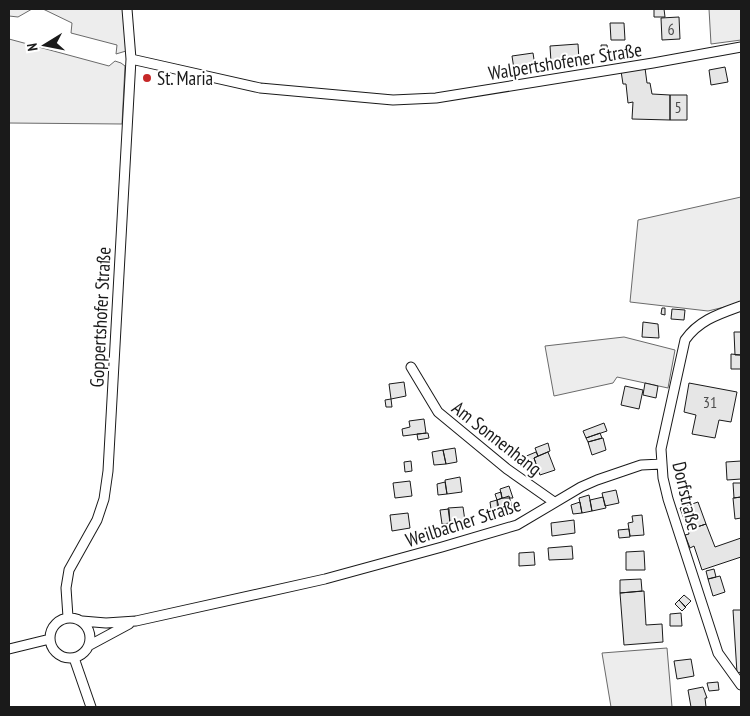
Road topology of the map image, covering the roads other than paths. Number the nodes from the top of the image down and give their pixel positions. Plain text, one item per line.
1 (127, 9) edge
2 (741, 47) edge
3 (131, 59) junction
4 (741, 306) edge
5 (411, 367) dead end
6 (662, 464) junction
7 (554, 502) junction
8 (68, 617) junction
9 (82, 621) junction
10 (136, 621) junction
11 (50, 640) junction
12 (90, 645) junction
13 (9, 649) edge
14 (74, 658) junction
15 (741, 685) edge
16 (91, 707) edge

1 - 3 street, Goppertshofer Straße
2 - 3 street, Walpertshofener Straße
3 - 8 street, Goppertshofer Straße
4 - 6 street, Dorfstraße
5 - 7 street, Am Sonnenhang
6 - 7 street, Weilbacher Straße
6 - 15 street, Dorfstraße
7 - 10 street, Weilbacher Straße
8 - 9 street
8 - 11 street
9 - 10 street
9 - 12 street
10 - 12 street
11 - 13 street
11 - 14 street
12 - 14 street
14 - 16 street

